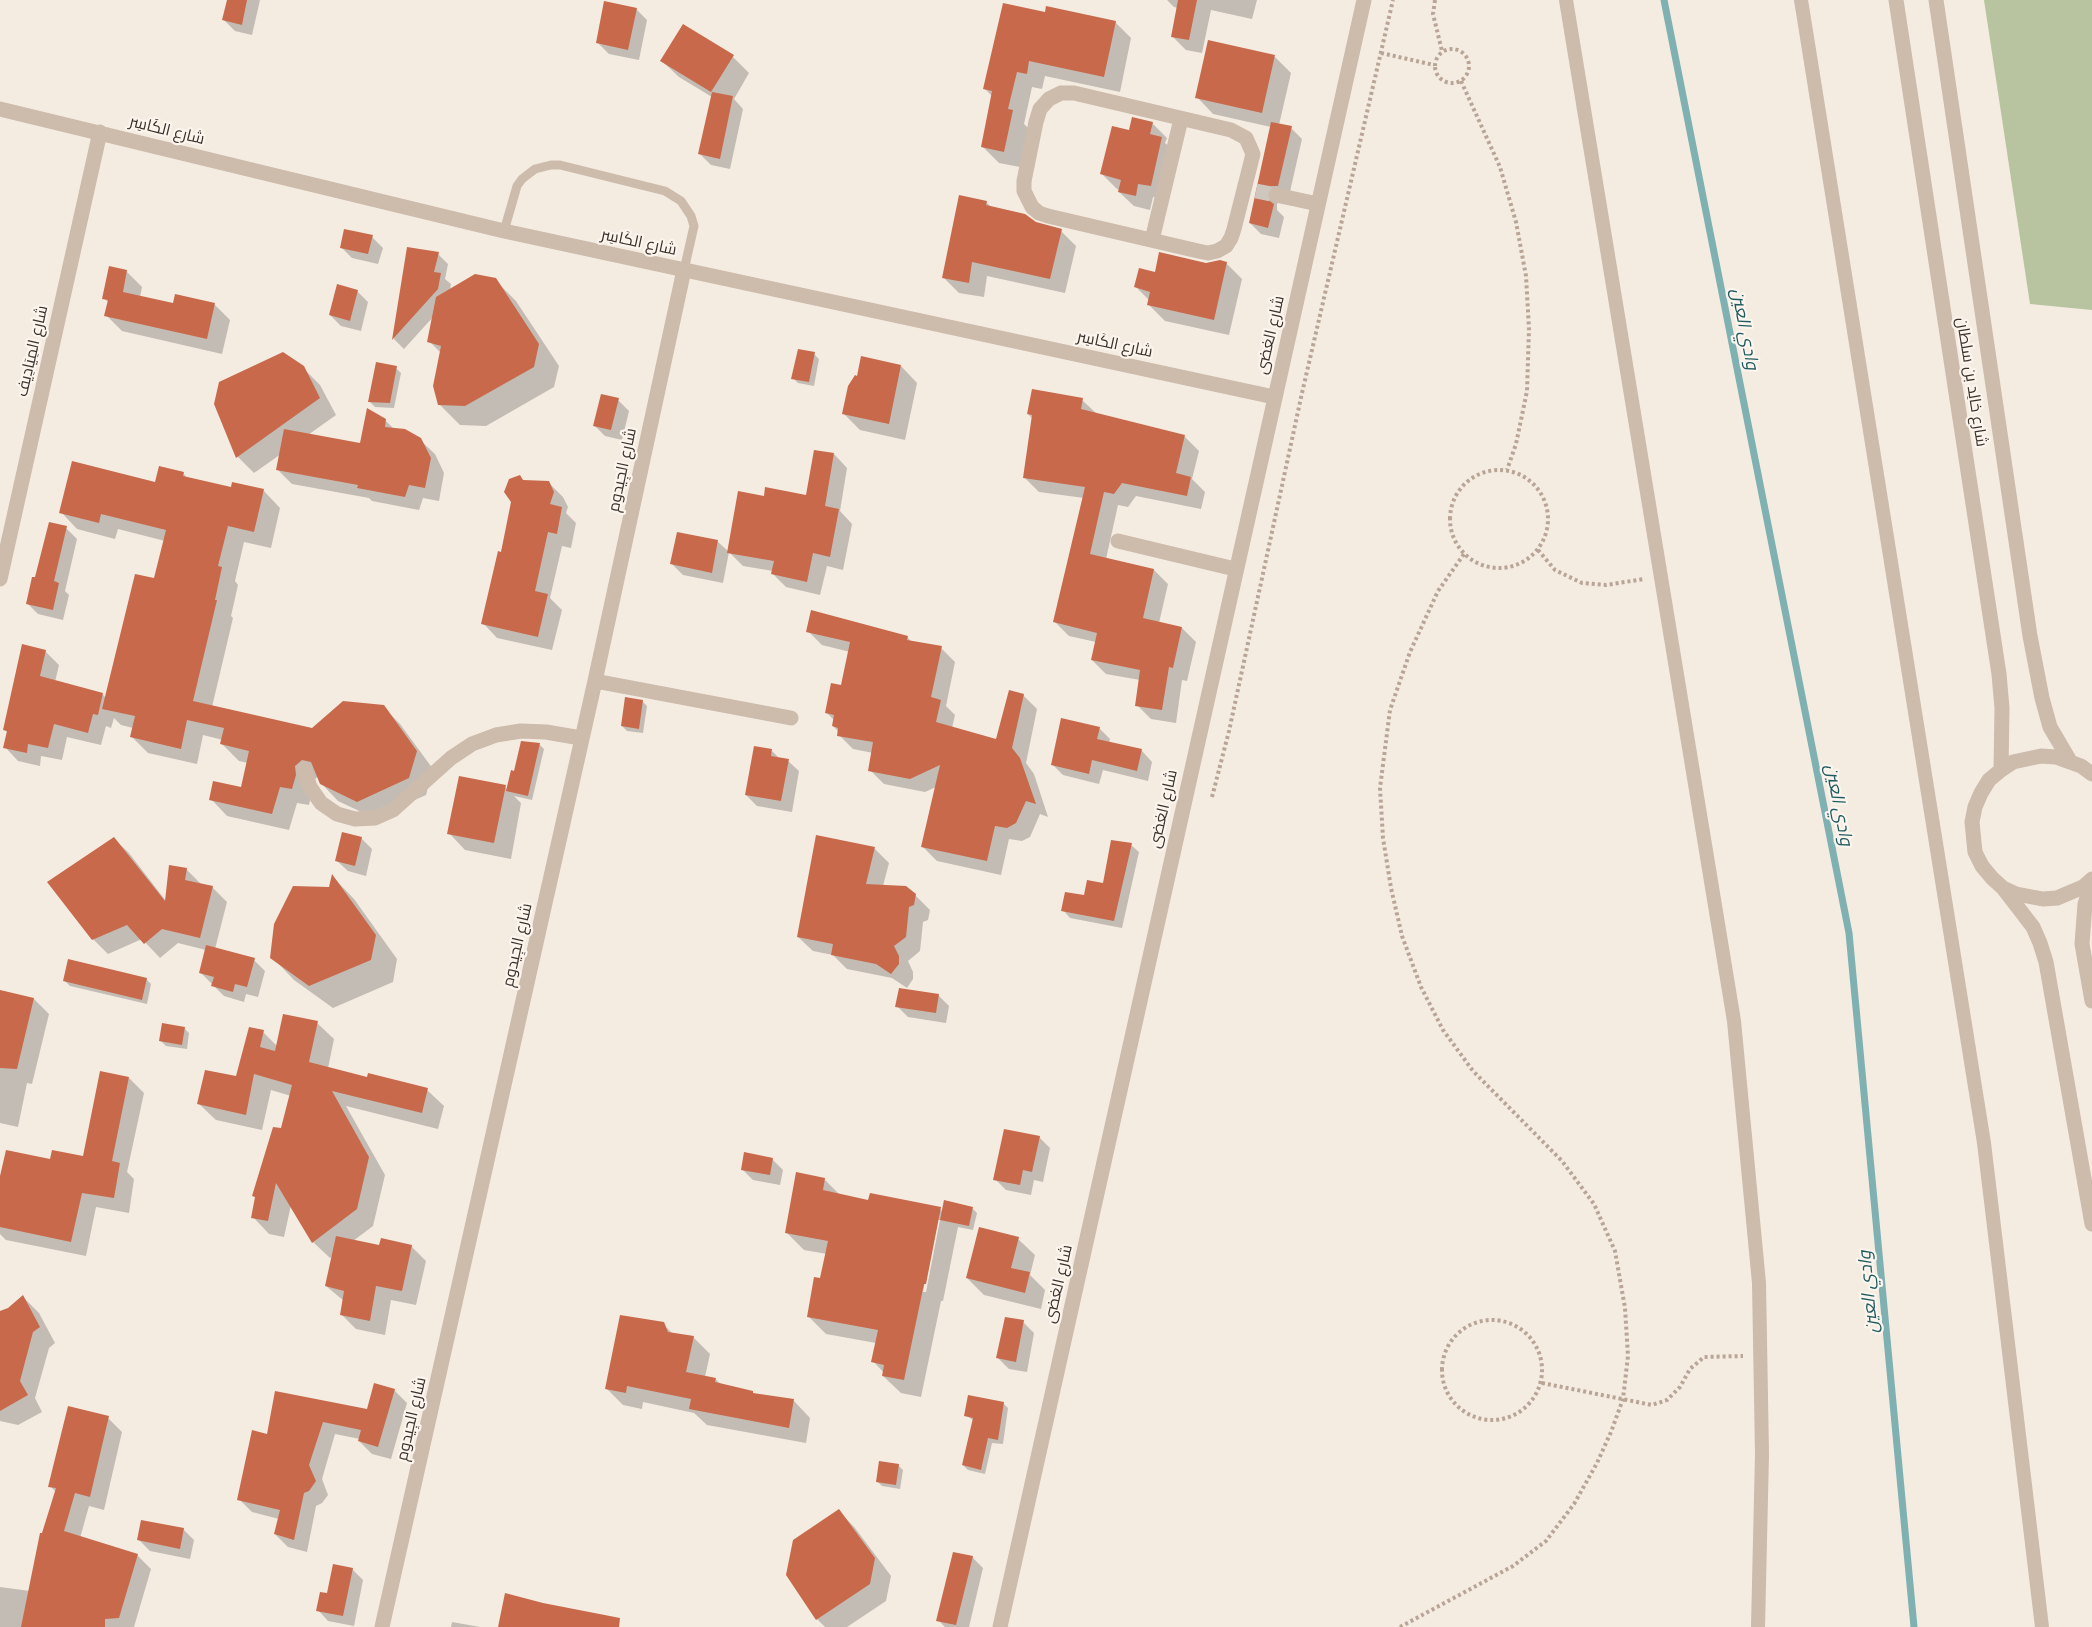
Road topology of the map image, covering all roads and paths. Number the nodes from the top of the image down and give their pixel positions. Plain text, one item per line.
1 (1364, 0) edge
2 (1393, 0) edge
3 (1435, 0) edge
4 (1566, 0) edge
5 (1801, 0) edge
6 (1896, 0) edge
7 (1936, 0) edge
8 (1442, 51) junction
9 (1381, 52) junction
10 (1434, 64) junction
11 (1461, 81) junction
12 (0, 109) edge
13 (1181, 119) junction
14 (100, 132) junction
15 (1276, 195) tunnel mouth
16 (1318, 204) junction
17 (504, 231) junction
18 (1152, 240) junction
19 (684, 270) junction
20 (1274, 397) junction
21 (1507, 470) junction
22 (1118, 541) dead end
23 (1538, 549) junction
24 (1464, 554) junction
25 (1235, 569) junction
26 (1662, 576) junction
27 (0, 579) edge
28 (595, 681) junction
29 (791, 718) dead end
30 (581, 738) junction
31 (2070, 761) junction
32 (304, 769) dead end
33 (2001, 770) junction
34 (2092, 774) edge
35 (1212, 797) dead end
36 (2092, 882) edge
37 (2003, 888) junction
38 (2092, 1001) edge
39 (2092, 1224) edge
40 (1761, 1359) junction
41 (1542, 1383) junction
42 (1623, 1399) junction
43 (382, 1627) edge
44 (1000, 1627) edge
45 (1400, 1627) edge
46 (1758, 1627) edge
47 (2042, 1627) edge

1 - 16 street, شارع الغضى
2 - 9 path
3 - 8 path
4 - 26 street
5 - 47 street
6 - 33 street, شارع خالِد بن سلطان
7 - 31 street, شارع خالِد بن سلطان
8 - 10 path
8 - 11 path
9 - 10 path
9 - 35 path
10 - 11 path
11 - 21 path
12 - 14 street, شارع الكَاسِر
13 - 18 street
13 - 18 street
13 - 18 street
14 - 17 street, شارع الكَاسِر
14 - 27 street, شارع المِيَادِيف
15 - 16 street
16 - 20 street, شارع الغضى
17 - 19 street, شارع الكَاسِر
17 - 19 lane
19 - 20 street, شارع الكَاسِر
19 - 28 street, شارع الجِيدوم
20 - 25 street, شارع الغضى
21 - 23 path
21 - 24 path
22 - 25 street
23 - 24 path
23 - 26 path
24 - 42 path
25 - 44 street, شارع الغضى
26 - 40 street
28 - 29 street
28 - 30 street, شارع الجِيدوم
30 - 32 street
30 - 43 street, شارع الجِيدوم
31 - 33 street
31 - 34 street
33 - 37 street
36 - 37 street
36 - 38 street
37 - 39 street
40 - 42 path
40 - 46 street
41 - 41 path
41 - 42 path
42 - 45 path

